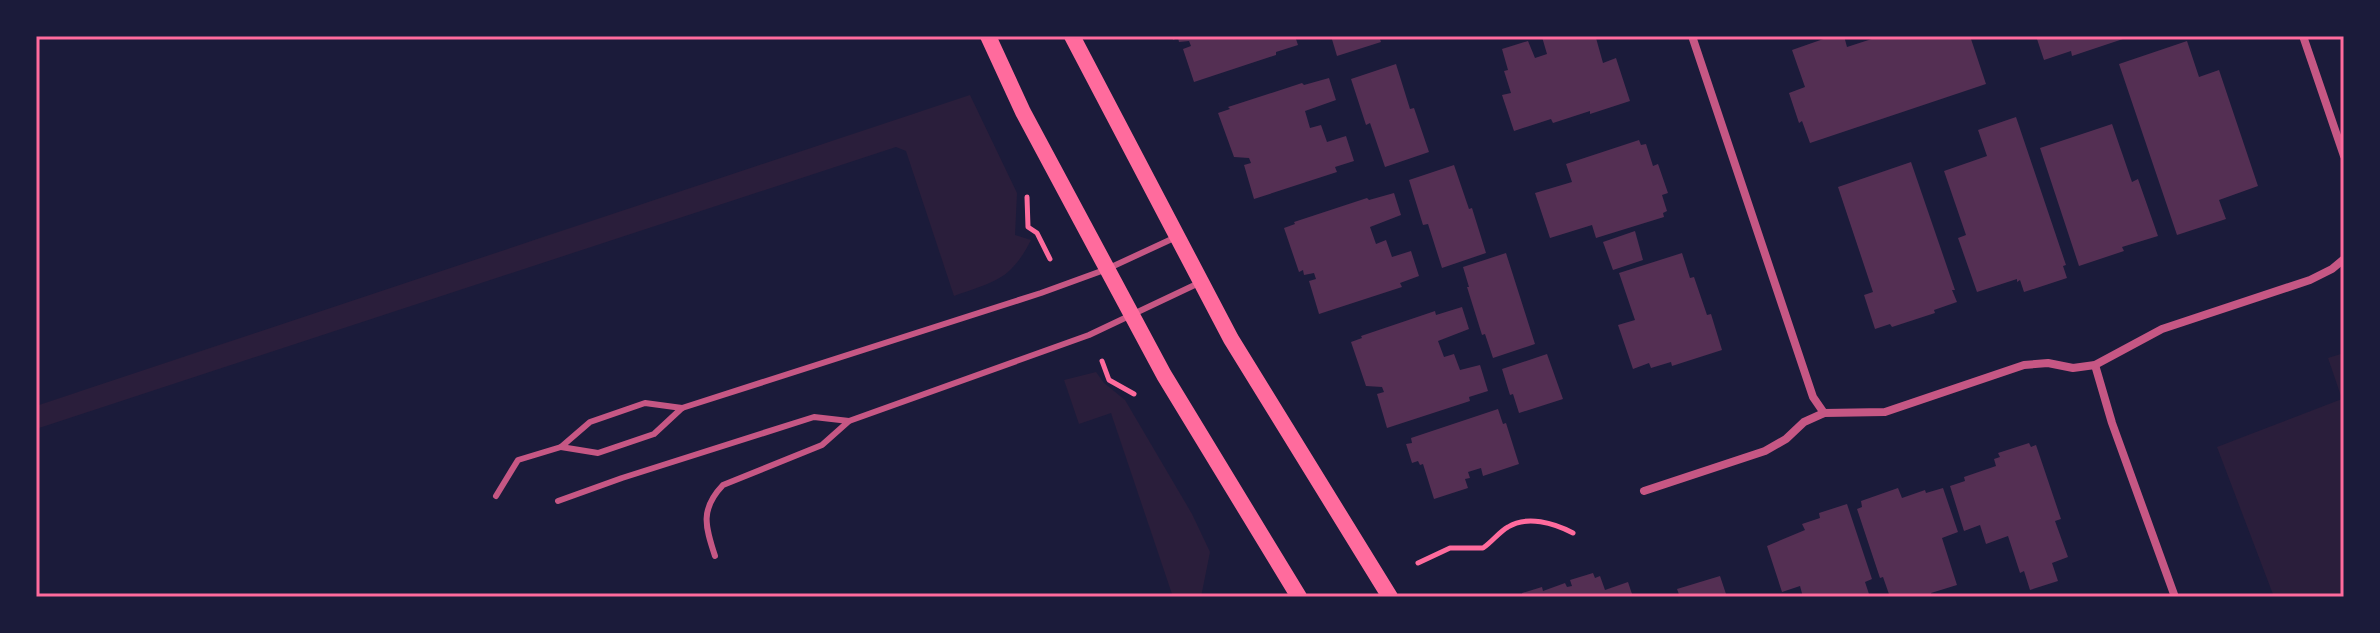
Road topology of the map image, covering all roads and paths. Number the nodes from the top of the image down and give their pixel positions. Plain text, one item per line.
1 (988, 36) edge
2 (1072, 36) edge
3 (1692, 36) edge
4 (2303, 36) edge
5 (2344, 156) edge
6 (1177, 237) junction
7 (2344, 259) edge
8 (1107, 269) junction
9 (1201, 282) junction
10 (1132, 315) junction
11 (2095, 365) junction
12 (682, 408) junction
13 (1824, 413) junction
14 (849, 421) junction
15 (561, 447) junction
16 (1644, 491) dead end
17 (496, 496) dead end
18 (558, 501) dead end
19 (1573, 533) dead end
20 (715, 556) dead end
21 (1418, 563) dead end
22 (1299, 597) edge
23 (1390, 597) edge
24 (2175, 597) edge

1 - 8 main road
2 - 6 main road
3 - 13 street
4 - 5 street
6 - 8 lane
6 - 9 main road
7 - 11 street
8 - 10 main road
8 - 12 lane
9 - 10 lane
9 - 23 main road
10 - 14 lane
10 - 22 main road
11 - 13 street
11 - 24 street
12 - 15 lane
12 - 15 lane
13 - 16 street
14 - 18 lane
14 - 20 lane
15 - 17 lane
19 - 21 path

